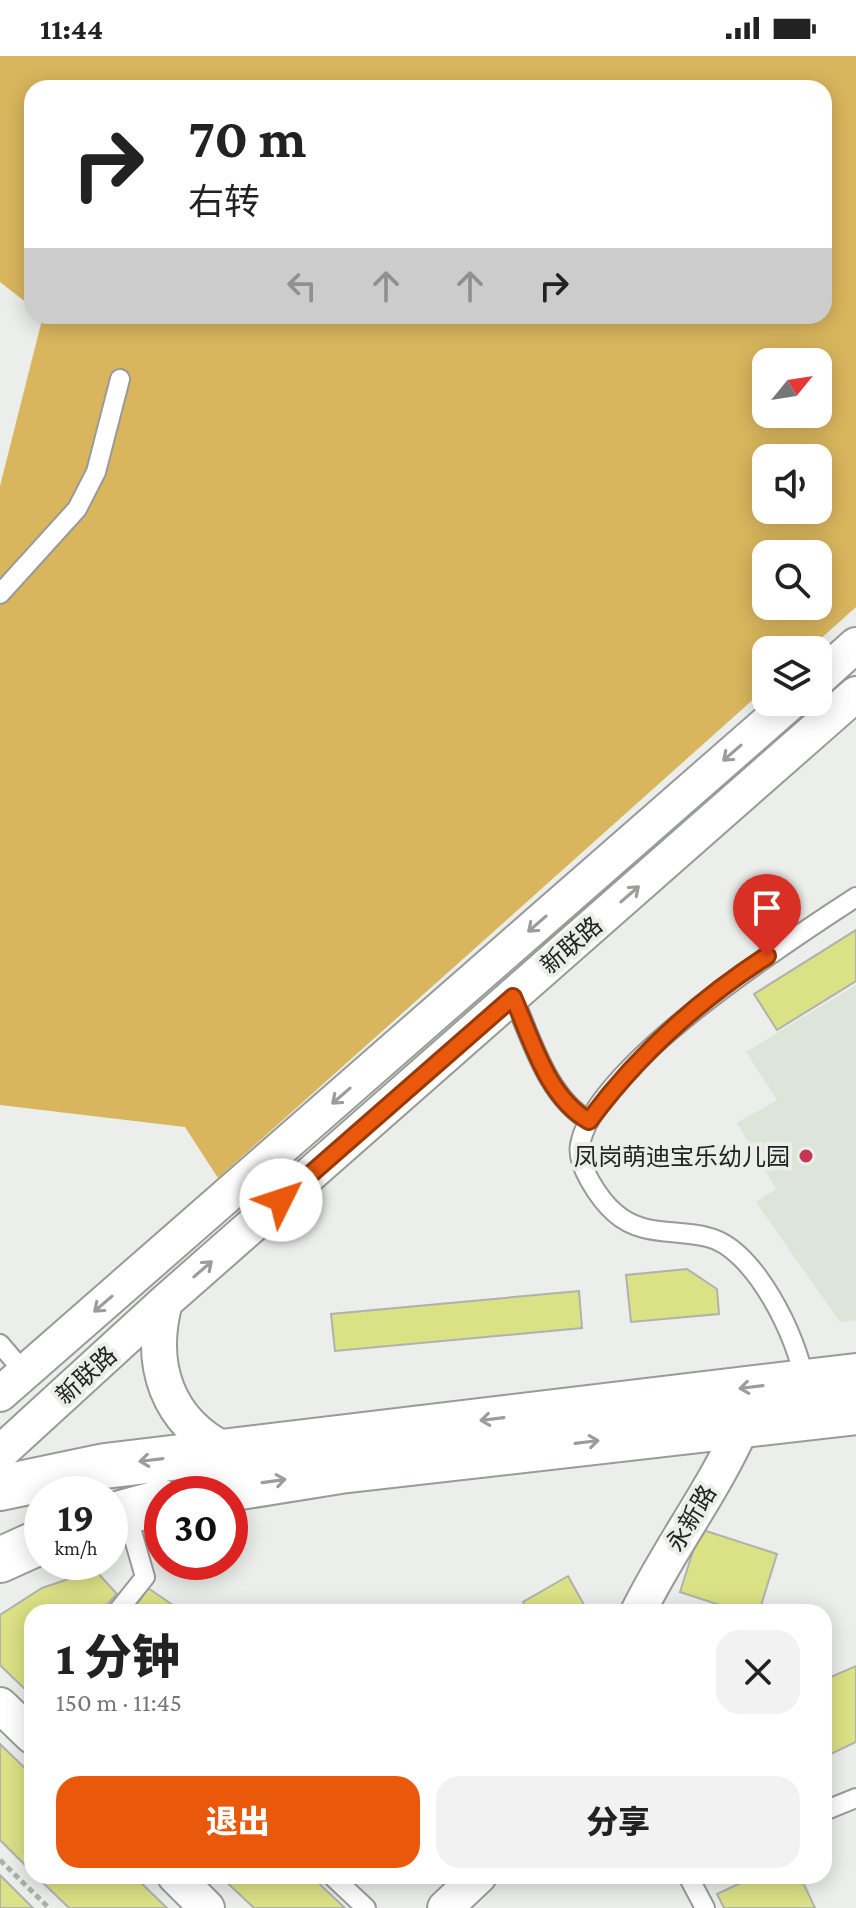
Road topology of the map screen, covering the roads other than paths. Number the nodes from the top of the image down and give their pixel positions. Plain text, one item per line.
1 (120, 379) dead end
2 (0, 594) edge
3 (856, 645) edge
4 (832, 666) edge
5 (856, 694) edge
6 (775, 716) edge
7 (856, 897) edge
8 (513, 997) junction
9 (589, 1121) junction
10 (165, 1302) junction
11 (0, 1344) edge
12 (856, 1376) edge
13 (804, 1381) junction
14 (12, 1383) edge
15 (856, 1412) edge
16 (743, 1424) junction
17 (227, 1451) junction
18 (0, 1453) edge
19 (248, 1486) edge
20 (0, 1488) edge
21 (133, 1510) edge
22 (24, 1549) edge
23 (0, 1560) edge
24 (123, 1604) edge
25 (642, 1604) edge
26 (0, 1705) edge
27 (24, 1728) edge
28 (856, 1798) edge
29 (832, 1808) edge
30 (183, 1884) edge
31 (340, 1884) edge
32 (470, 1884) edge
33 (692, 1884) edge
34 (207, 1908) edge
35 (366, 1908) edge
36 (445, 1908) edge
37 (705, 1908) edge

1 - 2 lane
3 - 4 street
8 -> 5 street, 新联路
6 -> 14 street, 新联路
7 - 9 lane
8 - 9 lane
10 -> 8 street, 新联路
9 - 13 lane
10 - 17 street
10 - 18 street, 新联路
11 - 14 lane
12 - 13 street
13 -> 17 street
15 - 16 street
19 -> 16 street
16 - 25 street, 永新路
17 -> 20 street
21 - 24 lane
22 - 23 street
26 - 27 street
28 - 29 lane
30 - 34 street
31 - 35 lane
32 - 36 street
33 - 37 lane

